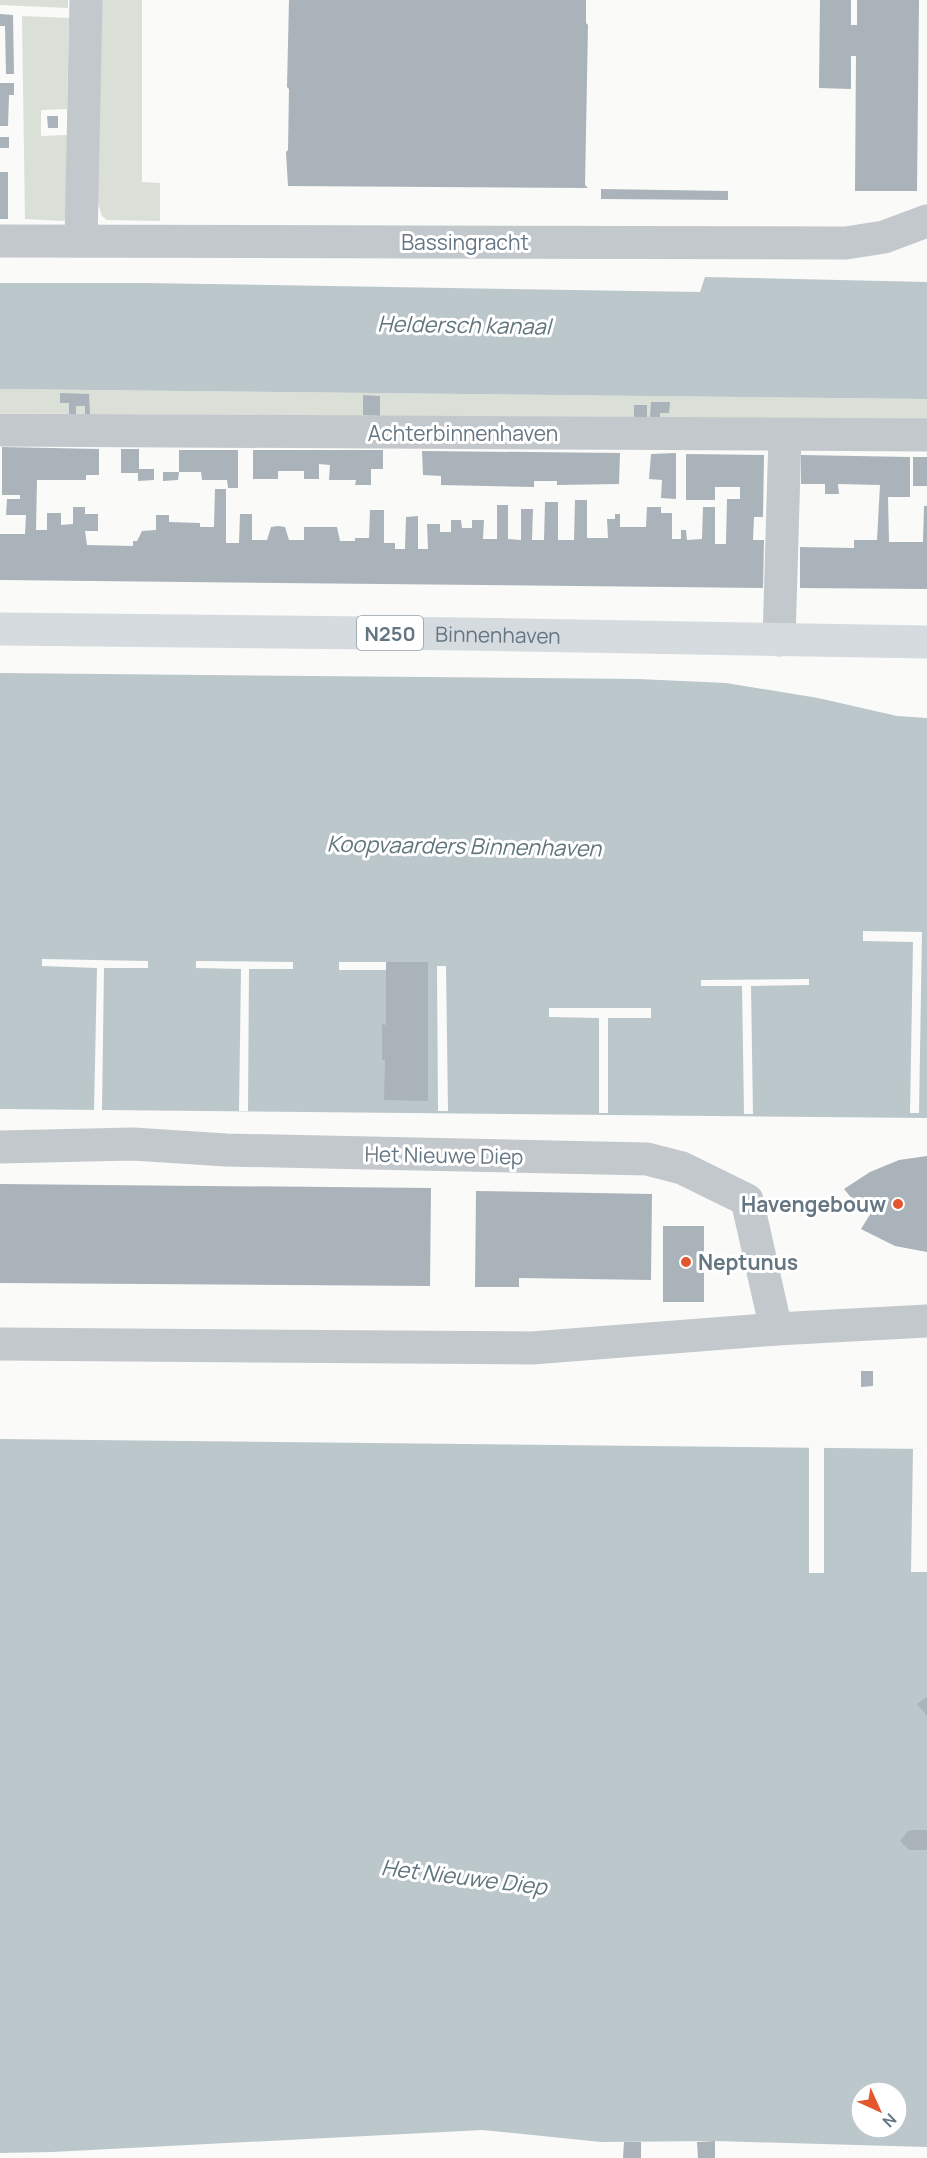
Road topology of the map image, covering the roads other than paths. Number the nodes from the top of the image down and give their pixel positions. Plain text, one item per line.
1 (86, 0) edge
2 (927, 221) edge
3 (0, 241) edge
4 (81, 241) junction
5 (0, 430) edge
6 (785, 435) junction
7 (927, 435) edge
8 (0, 629) edge
9 (779, 640) junction
10 (927, 642) edge
11 (0, 1147) edge
12 (927, 1321) edge
13 (776, 1329) junction
14 (0, 1344) edge

1 - 4 street
2 - 4 street, Bassingracht
3 - 4 street, Bassingracht
5 - 6 street, Achterbinnenhaven
6 - 7 street, Achterbinnenhaven
6 - 9 street
8 - 9 main road, Binnenhaven / N250
9 - 10 main road, Binnenhaven / N250
11 - 13 street, Het Nieuwe Diep
12 - 13 street
13 - 14 street

